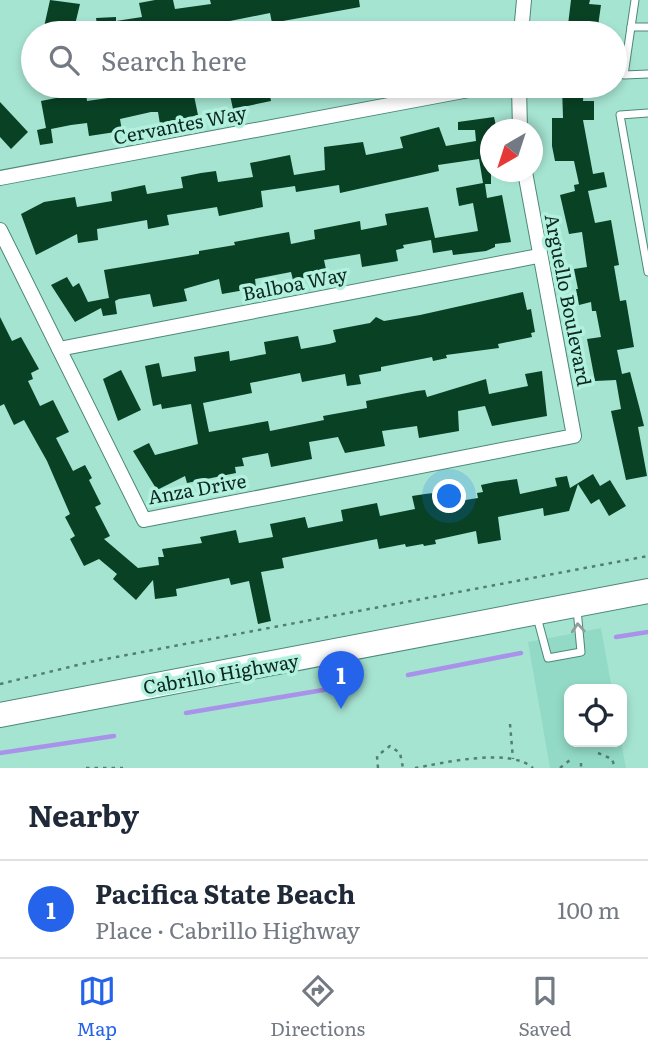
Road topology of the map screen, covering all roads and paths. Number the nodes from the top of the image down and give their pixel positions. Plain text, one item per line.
1 (524, 0) edge
2 (635, 0) edge
3 (522, 21) edge
4 (631, 27) junction
5 (648, 27) edge
6 (627, 54) edge
7 (648, 74) edge
8 (627, 75) edge
9 (426, 98) edge
10 (519, 98) edge
11 (648, 113) edge
12 (520, 119) edge
13 (0, 178) edge
14 (527, 182) edge
15 (0, 230) edge
16 (538, 256) junction
17 (648, 272) edge
18 (59, 349) junction
19 (575, 436) joint
20 (648, 556) edge
21 (648, 591) edge
22 (577, 605) junction
23 (536, 614) junction
24 (0, 684) edge
25 (0, 715) edge
26 (510, 724) dead end
27 (598, 753) dead end
28 (513, 760) junction
29 (570, 760) dead end
30 (580, 763) dead end
31 (86, 768) edge
32 (122, 768) edge
33 (378, 768) edge
34 (403, 768) edge
35 (415, 768) edge
36 (533, 768) edge
37 (560, 768) edge
38 (582, 768) edge
39 (615, 768) edge

1 - 3 street
2 - 4 lane
4 - 5 lane
4 - 6 lane
7 - 8 lane
9 - 13 street, Cervantes Way
10 - 12 street
11 - 17 lane
14 - 16 street, Arguello Boulevard
15 - 18 street, Anza Drive
16 - 18 street, Balboa Way
16 - 19 street, Arguello Boulevard
18 - 19 street, Anza Drive
20 - 24 path
21 - 22 highway, Cabrillo Highway
22 - 23 highway, Cabrillo Highway
23 -> 22 lane
23 - 25 highway, Cabrillo Highway
26 - 28 path
27 - 39 path
28 - 35 path
28 - 36 path
29 - 37 path
30 - 38 path
31 - 32 path
33 - 34 path

